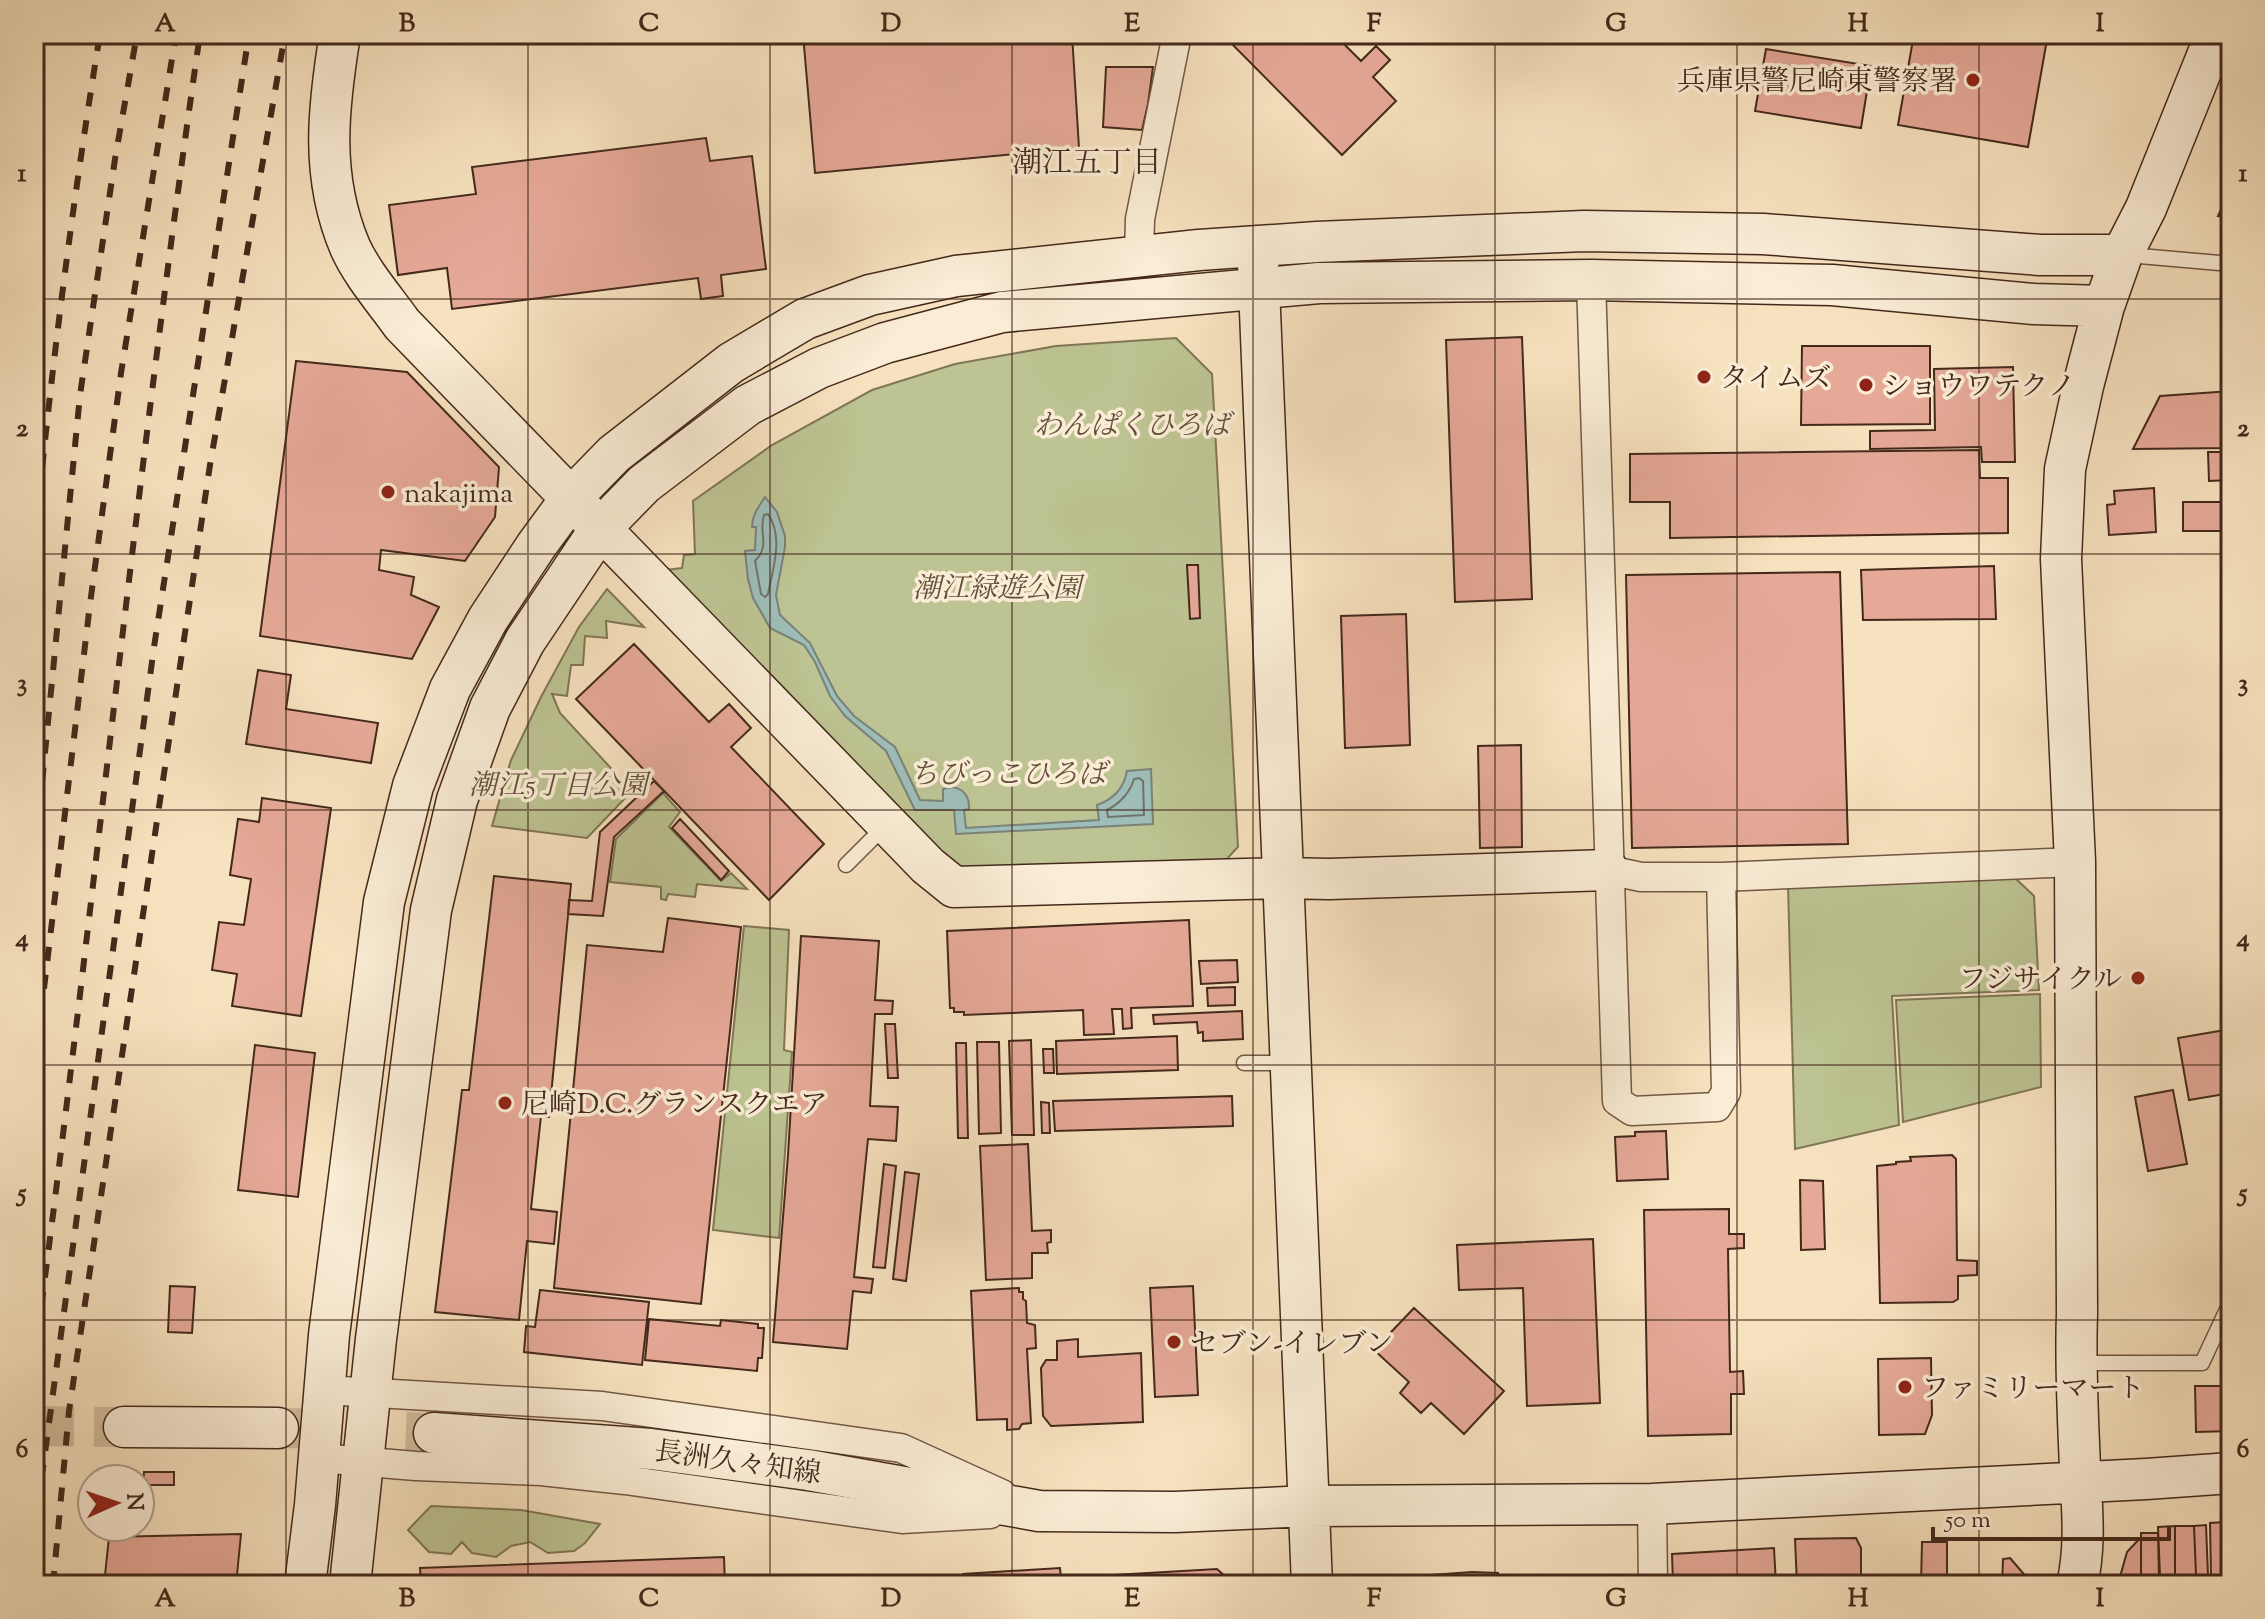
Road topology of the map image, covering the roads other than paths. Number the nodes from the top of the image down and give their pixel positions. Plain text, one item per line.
1 (340, 34) edge
2 (1177, 34) edge
3 (2216, 34) edge
4 (1257, 246) junction
5 (1139, 255) junction
6 (2122, 255) junction
7 (2231, 264) edge
8 (1591, 280) junction
9 (1260, 289) junction
10 (2104, 306) junction
11 (572, 497) junction
12 (600, 529) junction
13 (876, 835) dead end
14 (2075, 862) junction
15 (846, 865) dead end
16 (1608, 870) junction
17 (1721, 877) junction
18 (1282, 878) junction
19 (1244, 1063) dead end
20 (1290, 1063) junction
21 (2231, 1301) edge
22 (2076, 1363) junction
23 (324, 1390) junction
24 (370, 1393) junction
25 (124, 1427) tunnel mouth
26 (278, 1428) tunnel mouth
27 (434, 1433) tunnel mouth
28 (319, 1458) junction
29 (363, 1461) junction
30 (2231, 1473) edge
31 (2081, 1483) junction
32 (1652, 1504) junction
33 (1309, 1506) junction
34 (1039, 1511) junction
35 (305, 1585) edge
36 (350, 1585) edge
37 (1312, 1585) edge
38 (1653, 1585) edge
39 (2077, 1585) edge

1 - 11 street
2 - 5 street
3 - 6 street
4 - 5 street
4 - 6 street
4 - 9 street
5 - 11 street
6 - 7 lane
6 - 10 street
8 - 9 street
8 - 10 street
8 - 16 street
9 - 12 street
9 - 18 street
10 - 14 street
11 - 12 street
11 - 23 street
12 - 18 street
12 - 24 street
13 - 15 lane
14 - 17 street
14 - 22 street
16 - 17 street
16 - 17 street
16 - 18 street
18 - 20 street
19 - 20 lane
20 - 33 street
21 - 22 lane
22 - 31 street
23 - 24 street
23 - 28 street
24 - 29 street
24 - 34 street
25 - 26 street
27 - 34 street, 長洲久々知線
28 - 29 street
28 - 35 street
29 - 34 street
29 - 36 street
30 - 31 street, 長洲久々知線
31 - 32 street, 長洲久々知線
31 - 39 street
32 - 33 street, 長洲久々知線
32 - 38 street
33 - 34 street, 長洲久々知線
33 - 37 street

